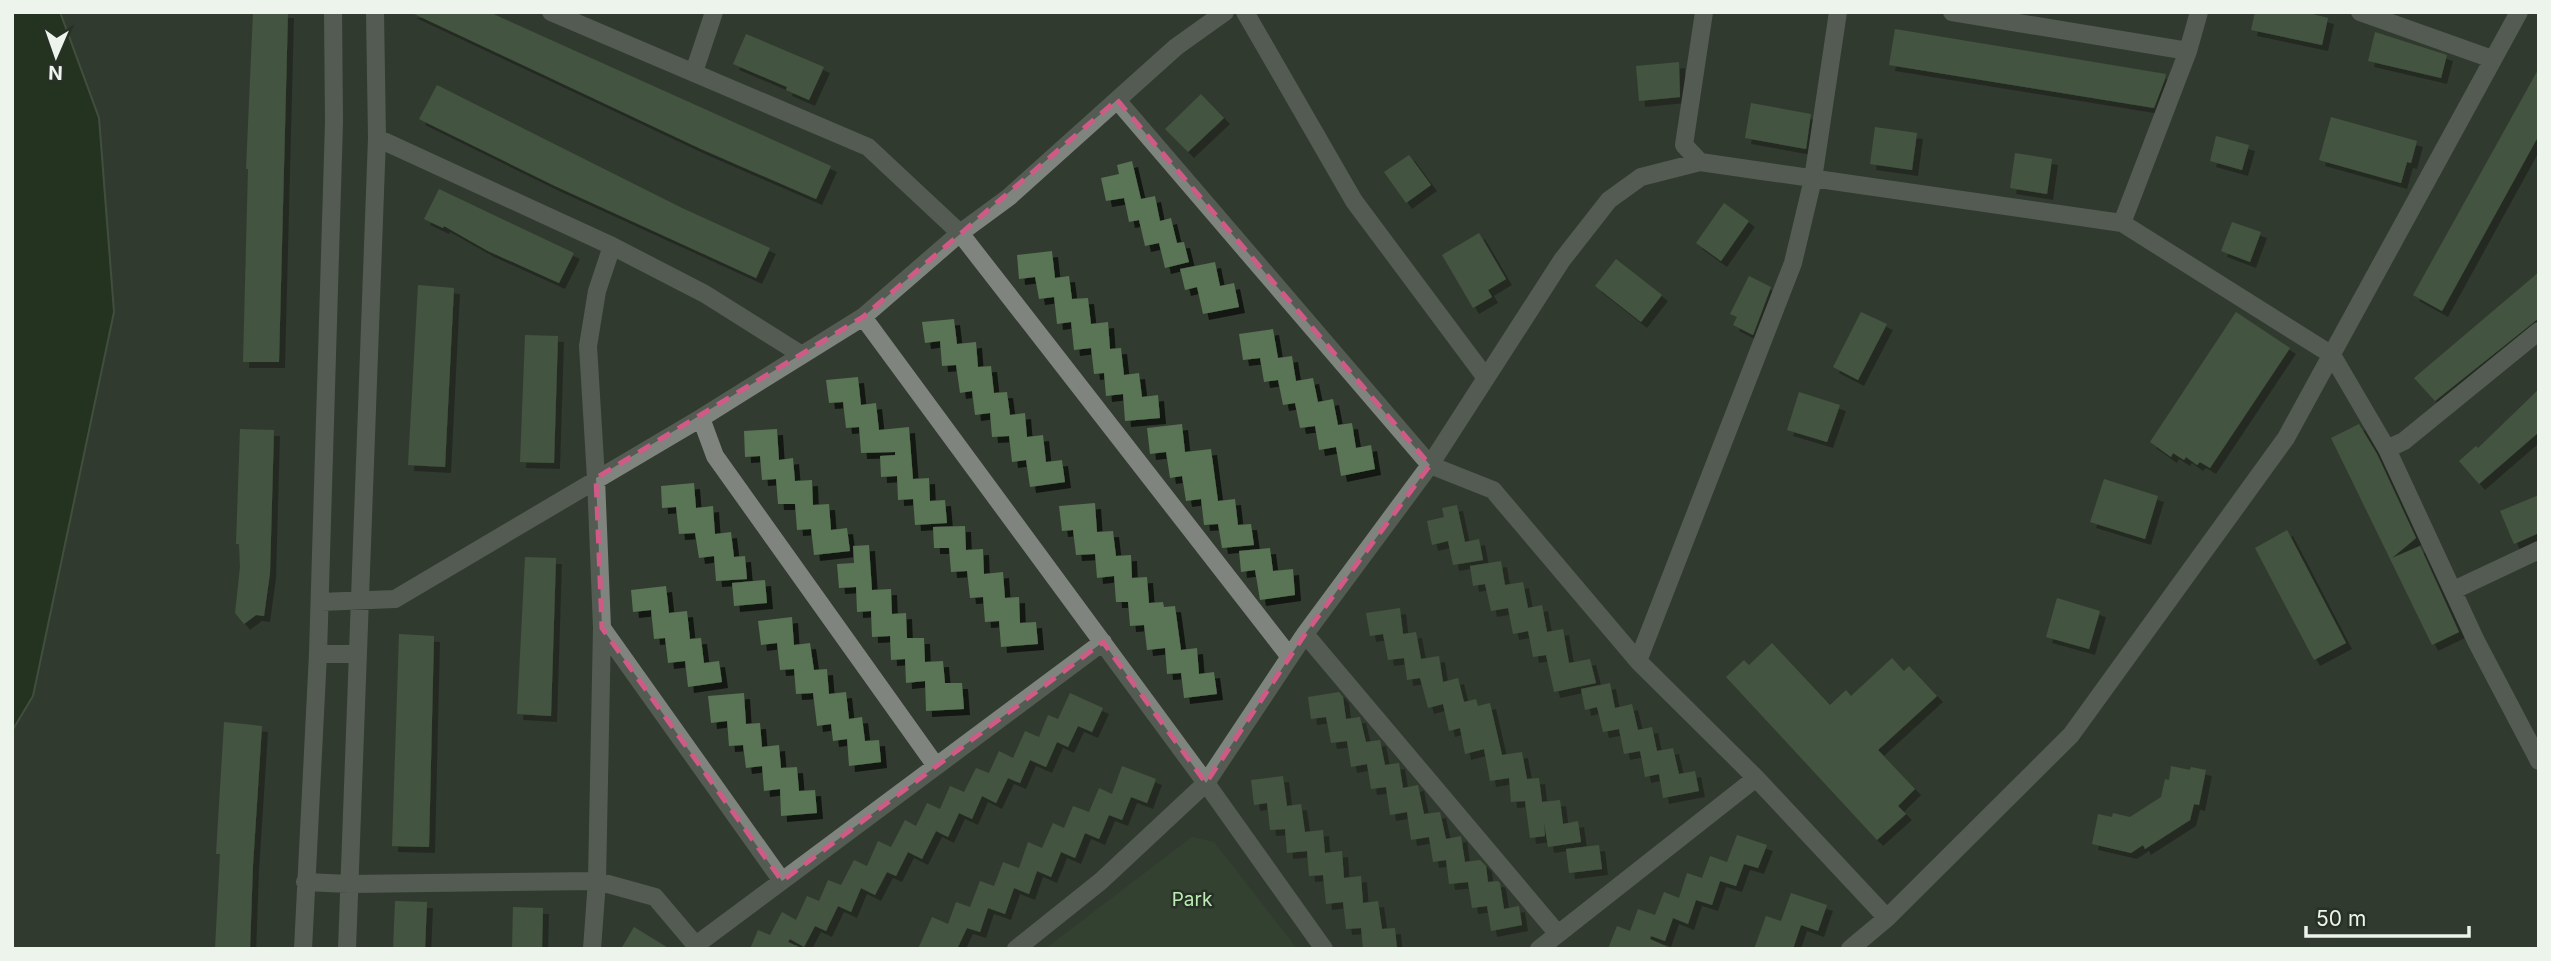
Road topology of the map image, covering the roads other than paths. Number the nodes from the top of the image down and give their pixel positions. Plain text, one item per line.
1 (333, 12) edge
2 (375, 12) edge
3 (551, 12) edge
4 (714, 12) edge
5 (1225, 12) edge
6 (1245, 12) edge
7 (1704, 12) edge
8 (1839, 12) edge
9 (1952, 12) edge
10 (2199, 12) edge
11 (2360, 12) edge
12 (2519, 12) edge
13 (2188, 51) junction
14 (2492, 59) junction
15 (694, 72) junction
16 (1117, 100) junction
17 (377, 138) junction
18 (1700, 162) junction
19 (1813, 179) junction
20 (2122, 223) junction
21 (960, 233) junction
22 (612, 246) junction
23 (863, 317) junction
24 (2539, 331) edge
25 (802, 355) junction
26 (2332, 355) junction
27 (1486, 377) junction
28 (701, 418) junction
29 (2387, 449) junction
30 (1430, 465) junction
31 (596, 478) junction
32 (2539, 550) edge
33 (2454, 590) junction
34 (360, 601) junction
35 (320, 602) junction
36 (602, 628) junction
37 (1305, 634) junction
38 (1103, 642) junction
39 (318, 654) junction
40 (358, 654) junction
41 (1290, 657) junction
42 (1638, 661) junction
43 (2539, 761) edge
44 (936, 766) junction
45 (1756, 778) junction
46 (1206, 783) junction
47 (597, 881) junction
48 (782, 881) junction
49 (305, 882) junction
50 (349, 884) junction
51 (1887, 918) junction
52 (1558, 934) junction
53 (1861, 945) edge
54 (698, 947) edge
55 (303, 949) edge
56 (347, 949) edge
57 (592, 949) edge
58 (1016, 949) edge
59 (1324, 949) edge
60 (1539, 949) edge

1 - 35 street
2 - 17 street
3 - 15 street
4 - 15 street
5 - 16 street
6 - 27 street
7 - 18 street
8 - 19 street
9 - 13 street
10 - 13 street
11 - 14 street
12 - 14 street
13 - 20 street
14 - 26 street
15 - 21 street
16 - 21 street
16 - 30 street
17 - 22 street
17 - 34 street
18 - 19 street
18 - 27 street
19 - 20 street
19 - 42 street
20 - 26 street
21 - 23 street
21 - 41 street
22 - 25 street
22 - 31 street
23 - 25 street
23 - 38 street
24 - 29 street
25 - 28 street
26 - 29 street
26 - 51 street
27 - 30 street
28 - 31 street
28 - 44 street
29 - 33 street
30 - 37 street
30 - 42 street
31 - 34 street
31 - 36 street
32 - 33 street
33 - 43 street
34 - 35 street
34 - 40 street
35 - 39 street
36 - 47 street
36 - 48 street
37 - 41 street
37 - 52 street
38 - 44 street
38 - 46 street
39 - 40 street
39 - 49 street
40 - 50 street
41 - 46 street
42 - 45 street
44 - 48 street
45 - 51 street
45 - 52 street
46 - 58 street
46 - 59 street
47 - 50 street
47 - 54 street
47 - 57 street
48 - 54 street
49 - 50 street
49 - 55 street
50 - 56 street
51 - 53 street
52 - 60 street

